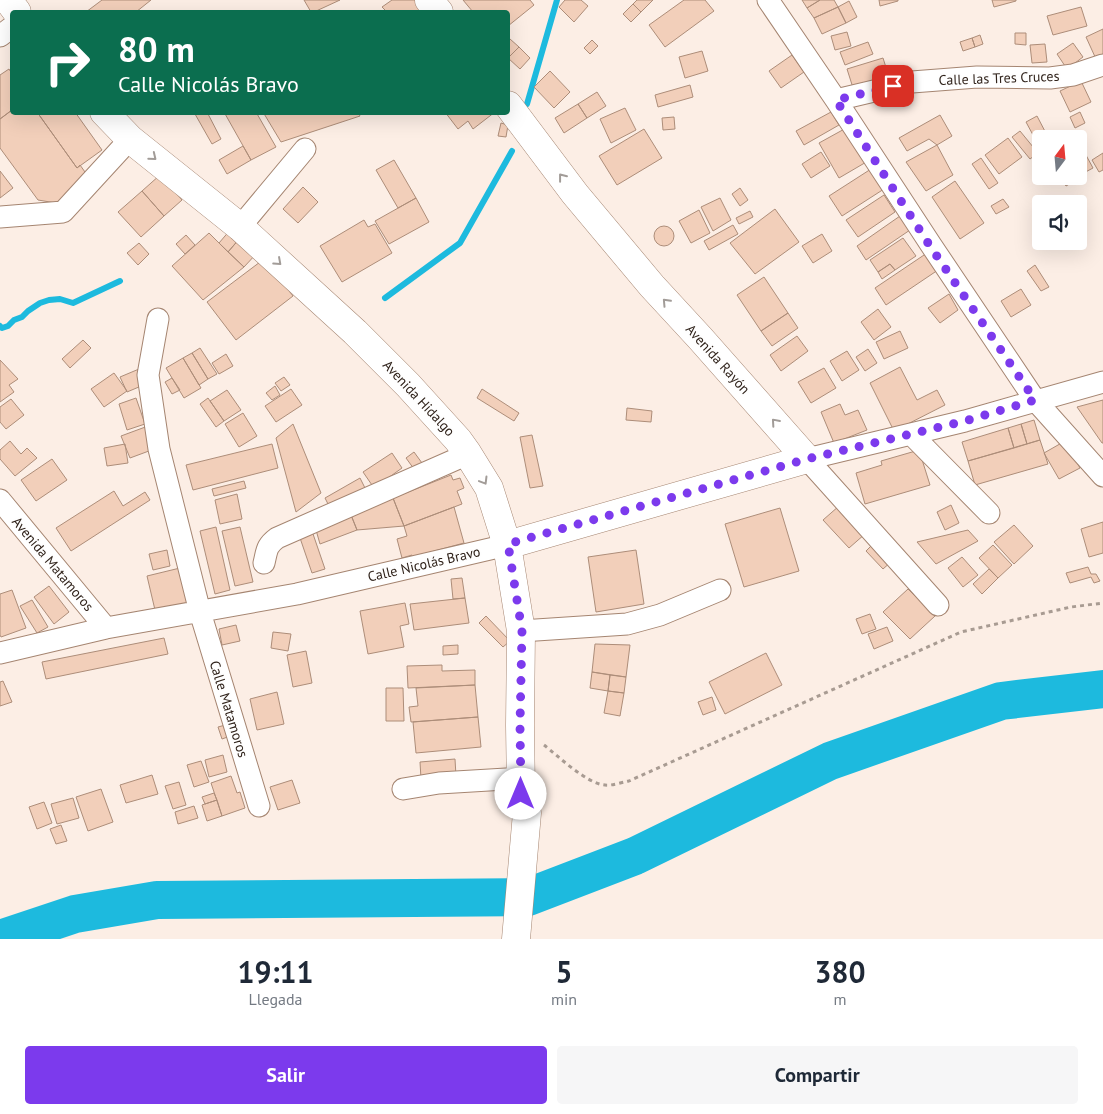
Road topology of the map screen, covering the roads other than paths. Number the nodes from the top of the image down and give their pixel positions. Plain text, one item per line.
1 (429, 0) edge
2 (768, 0) edge
3 (437, 10) edge
4 (1103, 65) edge
5 (836, 100) junction
6 (510, 108) edge
7 (107, 115) edge
8 (130, 139) junction
9 (305, 149) dead end
10 (0, 217) edge
11 (240, 227) junction
12 (158, 319) dead end
13 (1103, 382) edge
14 (1035, 400) junction
15 (912, 435) junction
16 (468, 454) junction
17 (807, 459) junction
18 (1103, 476) edge
19 (0, 500) edge
20 (989, 513) dead end
21 (508, 544) junction
22 (264, 563) dead end
23 (720, 590) dead end
24 (938, 605) dead end
25 (200, 612) junction
26 (106, 628) junction
27 (522, 631) junction
28 (0, 652) edge
29 (403, 789) dead end
30 (520, 799) junction
31 (259, 806) dead end
32 (502, 939) edge
33 (516, 939) edge

1 - 3 main road
2 - 5 street
4 - 5 street, Calle las Tres Cruces
5 - 14 street
17 -> 6 main road, Avenida Rayón
7 - 8 main road, Avenida Hidalgo
8 - 10 street
8 -> 11 main road, Avenida Hidalgo
9 - 11 street
11 -> 16 main road, Avenida Hidalgo
12 - 25 street, Calle Matamoros
13 - 14 street, Calle Nicolás Bravo
14 - 15 street, Calle Nicolás Bravo
14 - 18 street
15 - 17 street, Calle Nicolás Bravo
15 - 20 street
16 -> 21 main road, Avenida Hidalgo
16 - 22 street
17 - 21 main road, Calle Nicolás Bravo
17 - 24 street, Avenida Rayón
19 - 26 street, Avenida Matamoros
21 - 25 street, Calle Nicolás Bravo
21 - 27 main road, Avenida Hidalgo
23 - 27 street
25 - 26 street, Calle Nicolás Bravo
25 - 31 street, Calle Matamoros
26 - 28 street, Calle Nicolás Bravo
27 - 30 main road, Avenida Hidalgo
29 - 30 street
30 - 32 main road, Avenida Hidalgo
30 - 33 main road, Avenida Hidalgo

